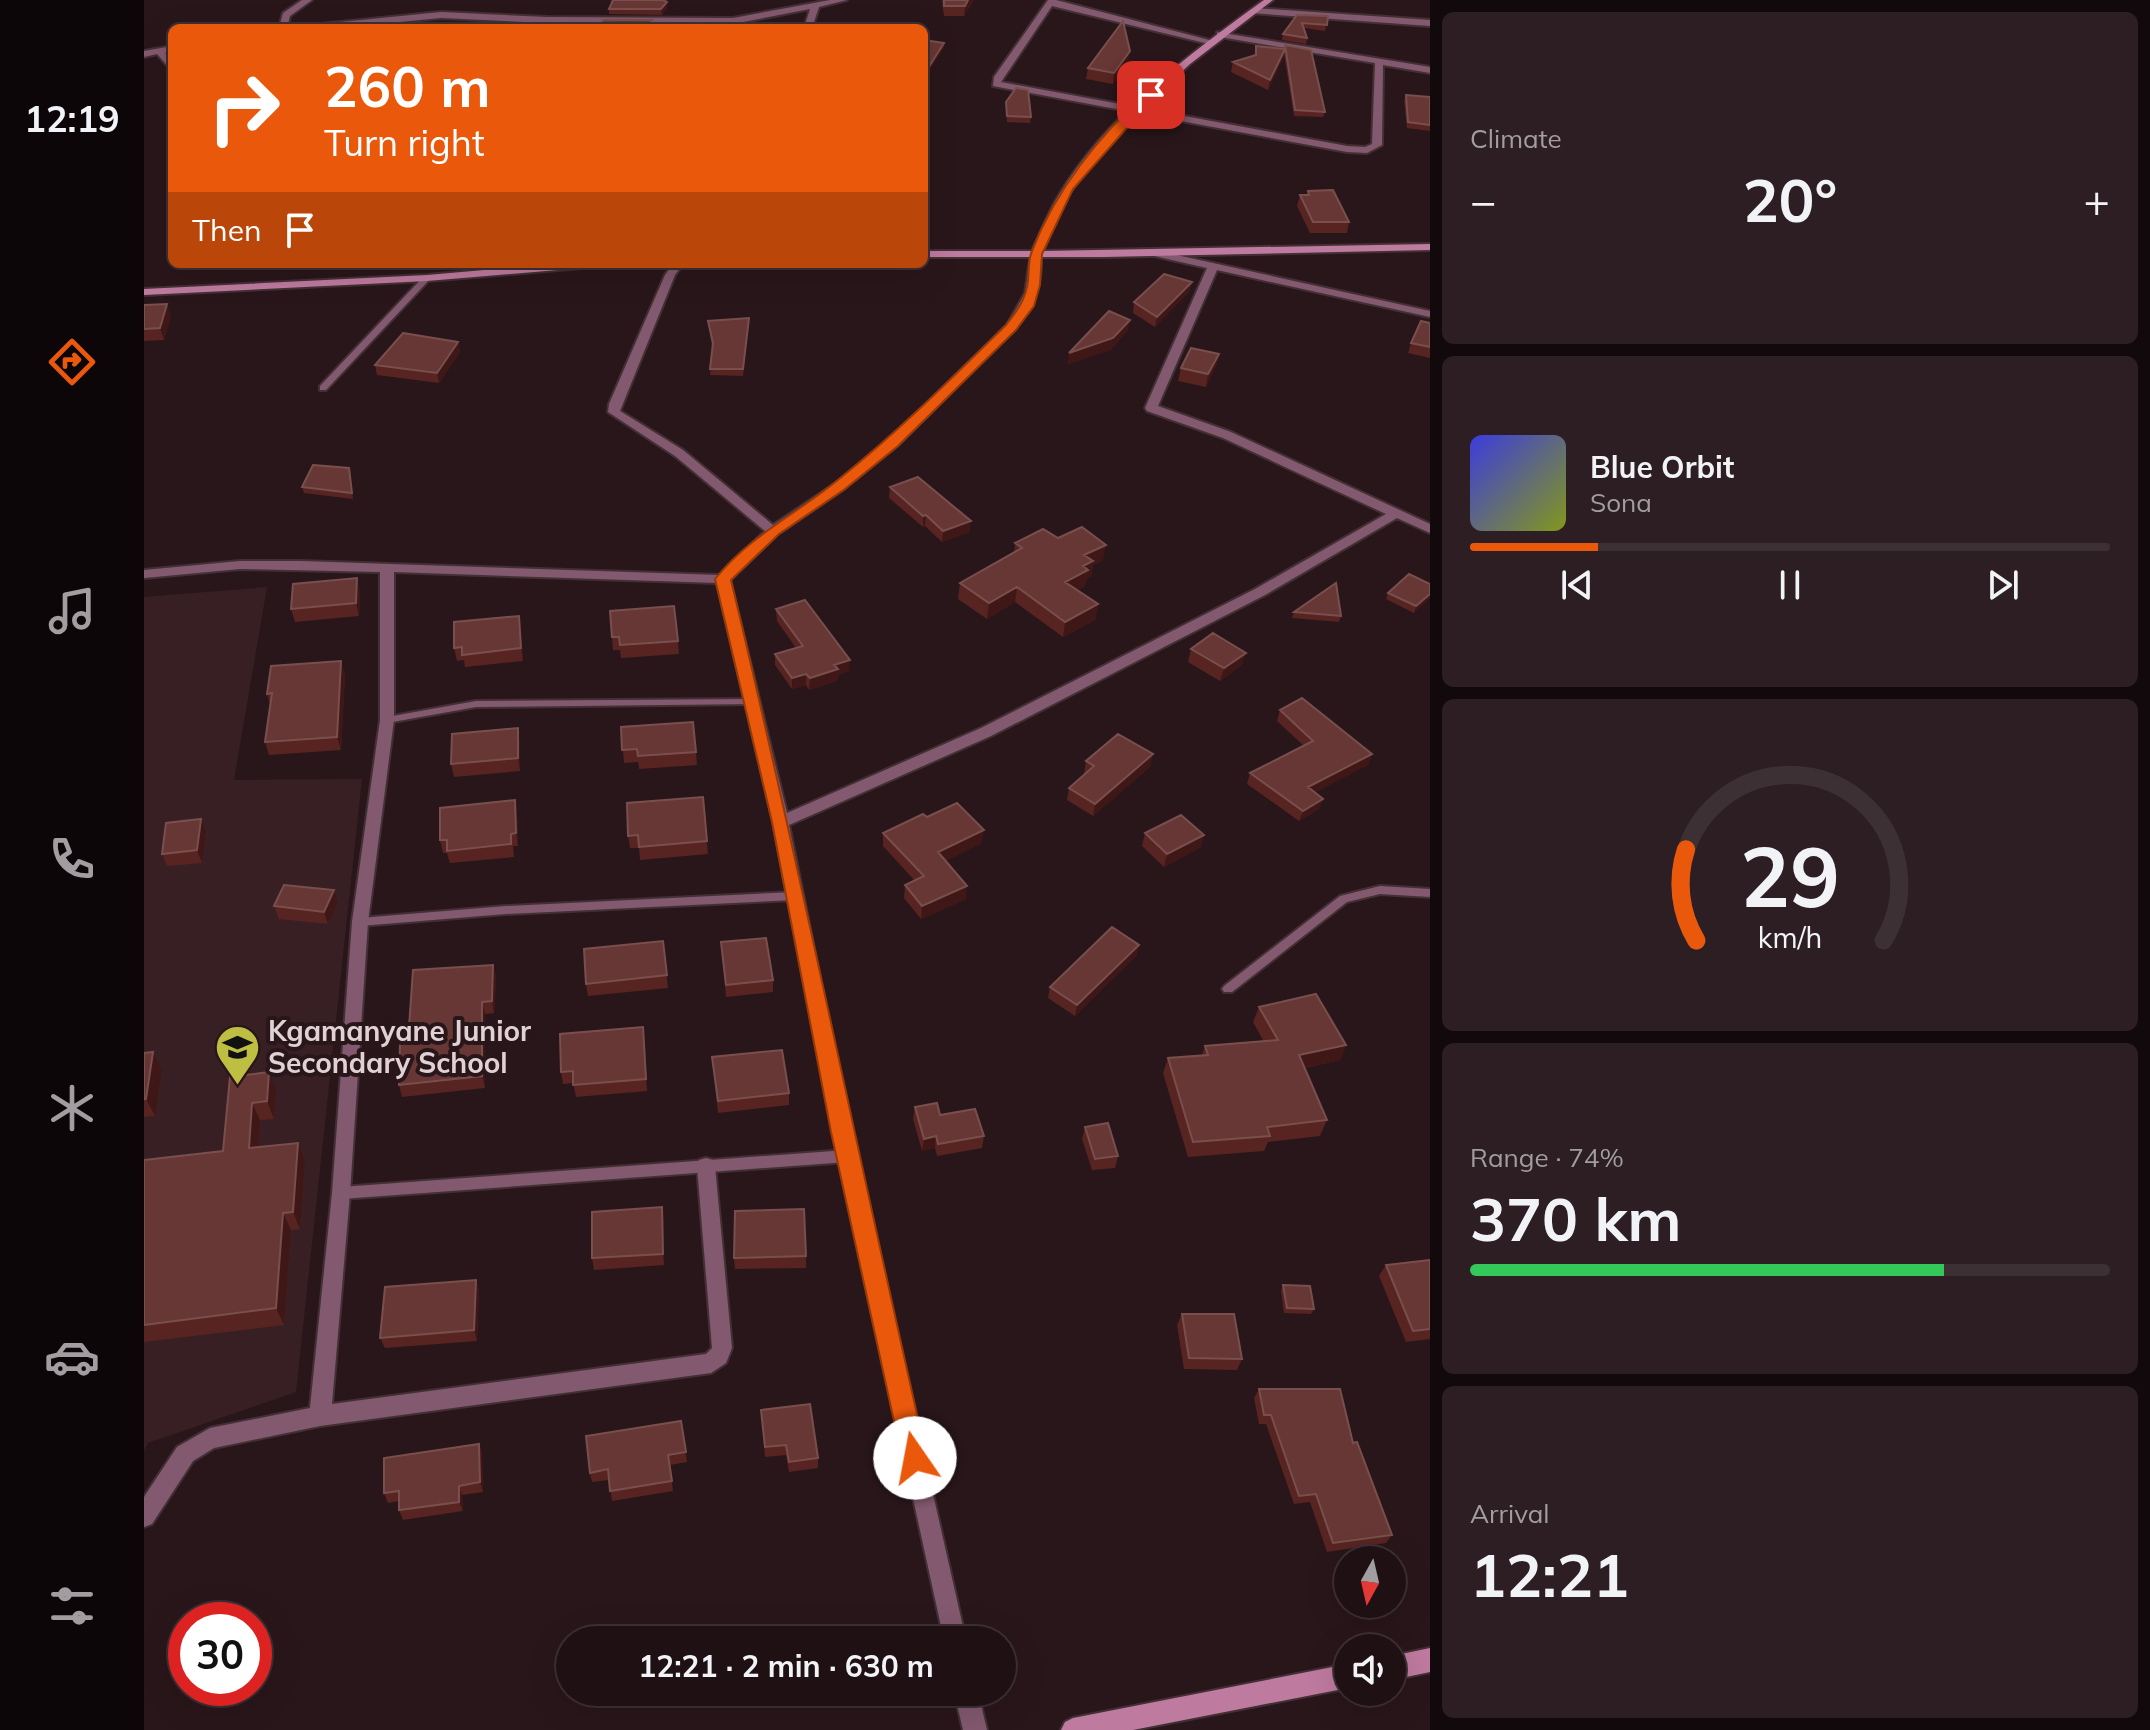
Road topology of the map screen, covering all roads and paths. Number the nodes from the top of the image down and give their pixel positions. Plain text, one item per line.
1 (308, 0) edge
2 (843, 0) edge
3 (1269, 0) edge
4 (1052, 2) edge
5 (815, 6) junction
6 (1254, 11) junction
7 (504, 19) junction
8 (592, 20) junction
9 (1430, 23) edge
10 (284, 24) edge
11 (351, 24) edge
12 (497, 24) edge
13 (588, 24) edge
14 (809, 24) edge
15 (1220, 34) junction
16 (1209, 41) junction
17 (168, 50) edge
18 (159, 51) junction
19 (144, 54) edge
20 (1379, 62) junction
21 (168, 63) edge
22 (1430, 70) edge
23 (1135, 109) junction
24 (1430, 247) edge
25 (1154, 253) junction
26 (928, 254) edge
27 (1036, 254) junction
28 (1213, 266) junction
29 (540, 268) edge
30 (675, 268) edge
31 (427, 278) junction
32 (144, 292) edge
33 (1430, 314) edge
34 (323, 388) dead end
35 (1395, 514) junction
36 (1430, 529) edge
37 (773, 531) junction
38 (387, 569) junction
39 (144, 574) edge
40 (723, 579) junction
41 (751, 702) junction
42 (387, 720) junction
43 (781, 822) junction
44 (1430, 893) edge
45 (795, 896) junction
46 (360, 922) junction
47 (1228, 989) dead end
48 (847, 1156) junction
49 (706, 1166) junction
50 (341, 1193) junction
51 (320, 1416) junction
52 (144, 1516) edge
53 (952, 1626) edge
54 (1430, 1660) edge
55 (1406, 1665) edge
56 (1334, 1679) edge
57 (969, 1706) edge
58 (975, 1730) edge
59 (1073, 1730) edge

1 - 10 street
2 - 5 street
3 - 6 street
4 - 16 street
4 - 23 street
5 - 8 street
5 - 14 street
6 - 9 street
6 - 15 street
7 - 8 street
7 - 11 street
7 - 12 street
8 - 13 street
15 - 16 street
15 - 20 street
16 - 23 street
17 - 18 street
18 - 19 street
18 - 21 street
20 - 22 street
20 - 23 street
23 - 27 street
24 - 25 street
25 - 27 street
25 - 28 street
26 - 27 street
27 - 37 street
28 - 33 street
28 - 35 street
29 - 31 street
30 - 37 street
31 - 32 street
31 - 34 lane
35 - 36 street
35 - 43 street
37 - 40 street
38 - 39 street
38 - 40 street
38 - 42 street
40 - 41 street
41 - 42 lane
41 - 43 street
42 - 46 street
43 - 45 street
44 - 47 lane
45 - 46 lane
45 - 48 street
46 - 50 street
48 - 49 lane
48 - 53 street
49 - 50 lane
49 - 51 street
50 - 51 street
51 - 52 street
54 - 55 street
56 - 59 street
57 - 58 street

